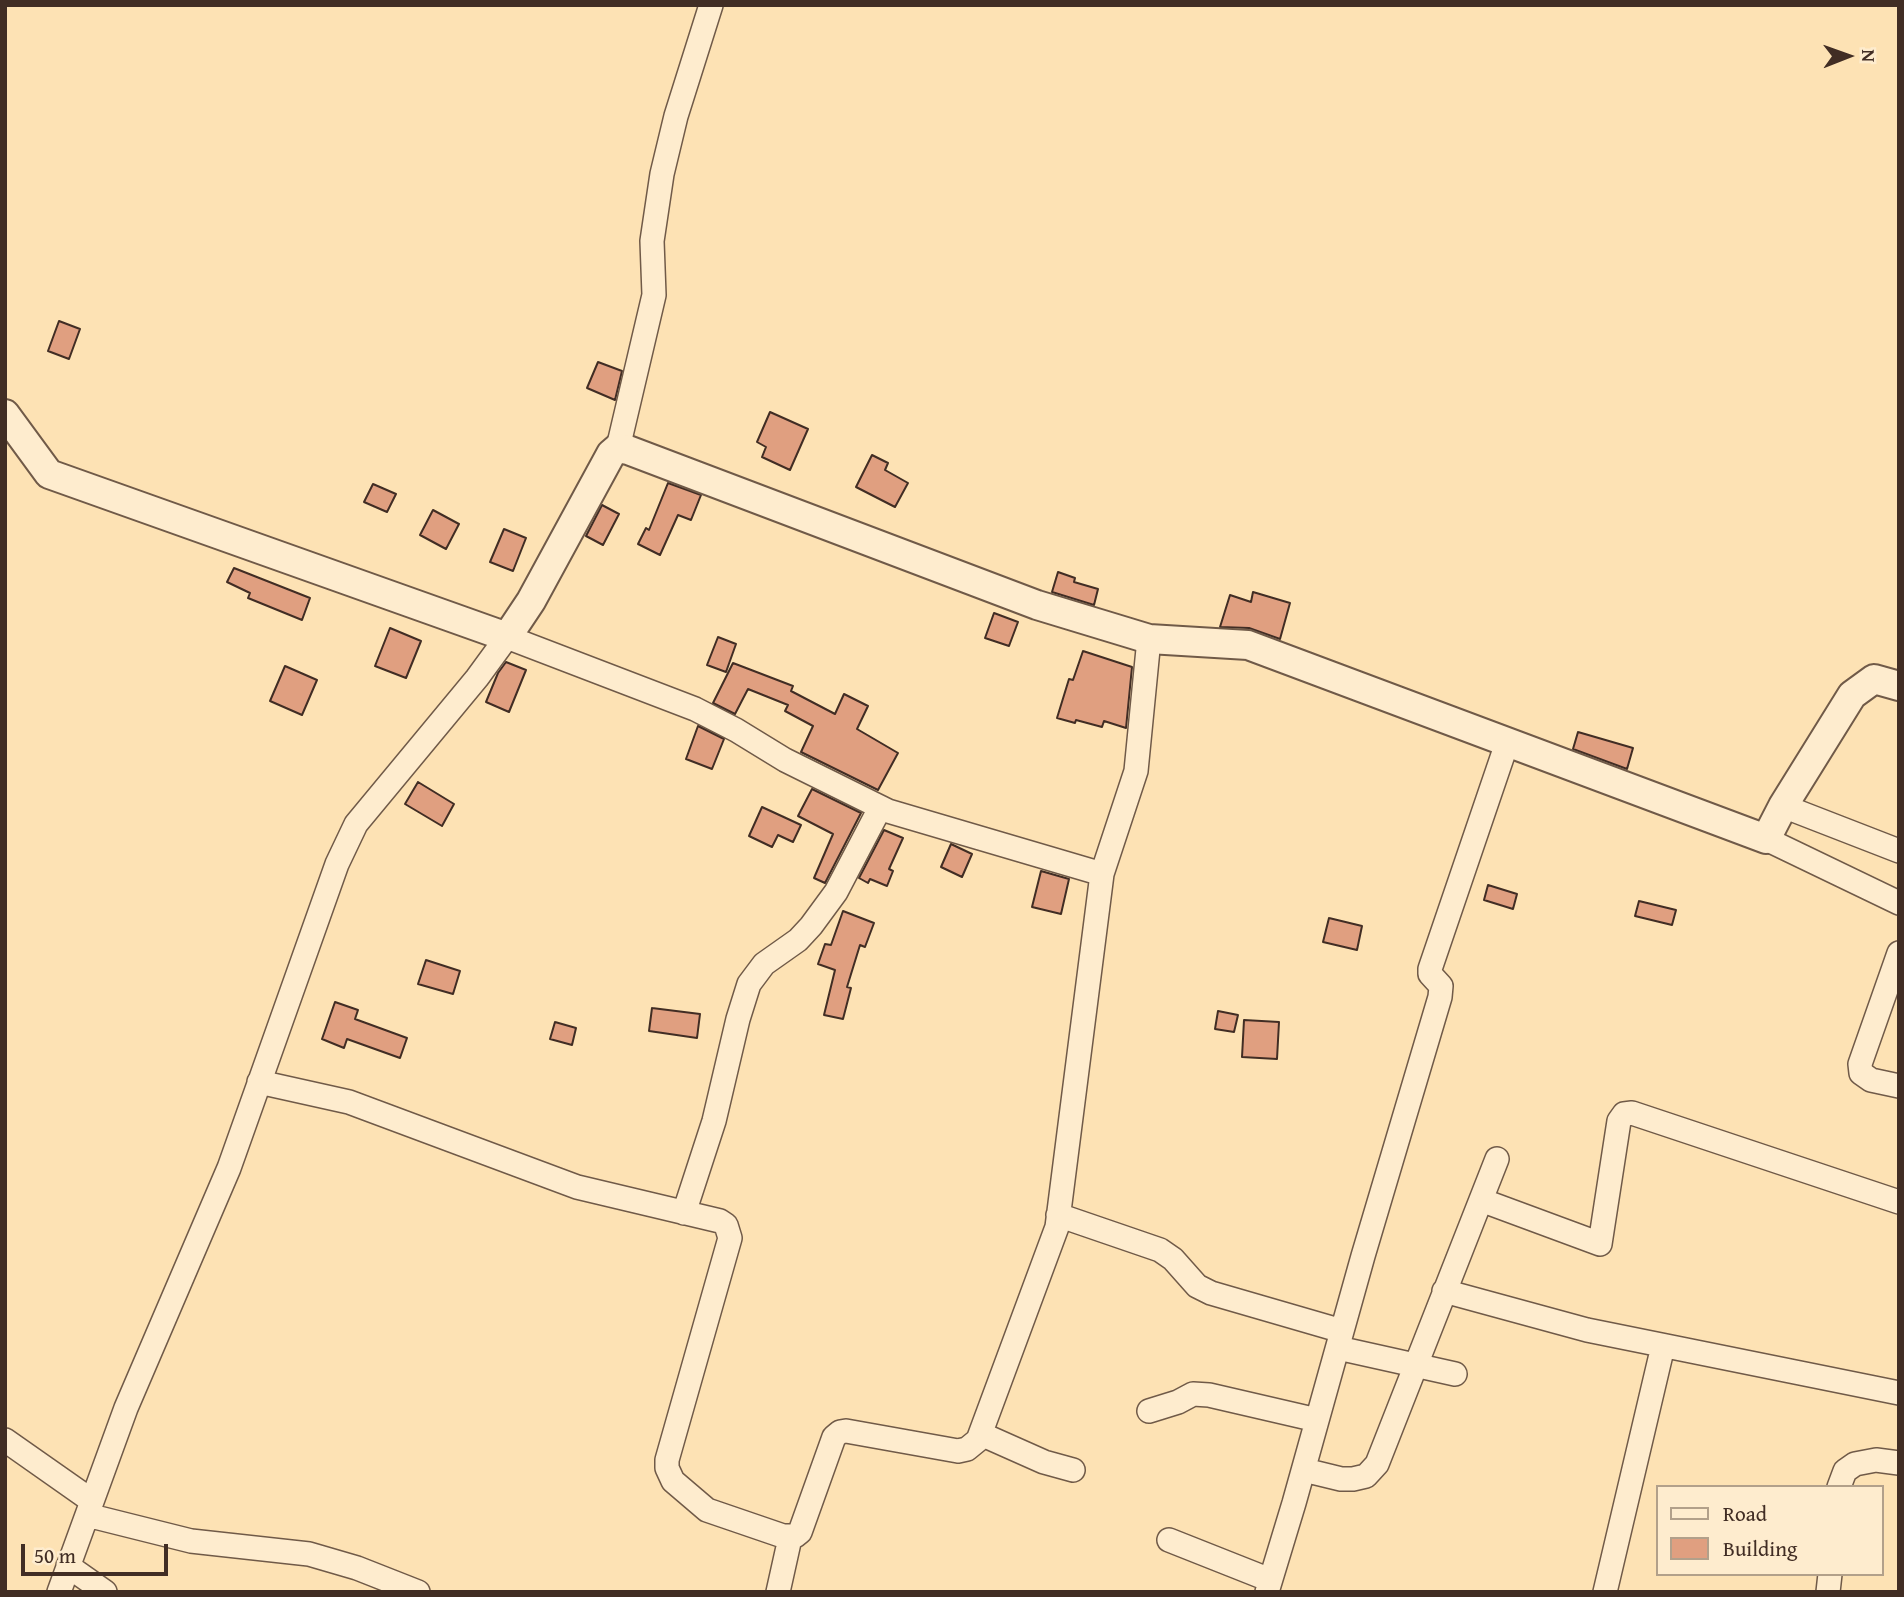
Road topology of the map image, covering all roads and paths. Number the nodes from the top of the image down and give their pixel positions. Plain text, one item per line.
1 (711, 5) edge
2 (5, 414) edge
3 (618, 449) junction
4 (507, 637) junction
5 (1149, 639) junction
6 (1899, 686) edge
7 (1507, 743) junction
8 (1783, 806) junction
9 (880, 808) junction
10 (1766, 839) junction
11 (1899, 851) edge
12 (1102, 874) junction
13 (1899, 903) edge
14 (1899, 953) edge
15 (260, 1082) junction
16 (1899, 1086) edge
17 (1497, 1159) dead end
18 (1482, 1200) junction
19 (1899, 1202) edge
20 (684, 1213) junction
21 (1058, 1214) junction
22 (1444, 1291) junction
23 (1340, 1339) junction
24 (1663, 1346) junction
25 (1415, 1365) junction
26 (1455, 1374) dead end
27 (1899, 1393) edge
28 (1149, 1411) dead end
29 (1317, 1420) junction
30 (981, 1434) junction
31 (5, 1440) edge
32 (1899, 1463) edge
33 (1073, 1470) dead end
34 (1304, 1470) junction
35 (1840, 1485) edge
36 (89, 1508) junction
37 (790, 1538) junction
38 (1169, 1540) dead end
39 (68, 1566) junction
40 (1268, 1586) edge
41 (59, 1592) edge
42 (105, 1592) edge
43 (418, 1592) edge
44 (778, 1592) edge
45 (1605, 1592) edge

1 - 3 street
2 - 4 street
3 - 4 street
3 - 5 street
4 - 9 street
4 - 15 street
5 - 7 street
5 - 12 street
6 - 8 street
7 - 10 street
7 - 23 street
8 - 10 street
8 - 11 street
9 - 12 street
9 - 20 street
10 - 13 street
12 - 21 street
14 - 16 street
15 - 20 street
15 - 36 street
17 - 18 street
18 - 19 street
18 - 22 street
20 - 37 street
21 - 23 street
21 - 30 street
22 - 24 street
22 - 25 street
23 - 25 street
23 - 29 street
24 - 27 street
24 - 45 street
25 - 26 street
25 - 34 street
28 - 29 street
29 - 34 street
30 - 33 street
30 - 37 street
31 - 36 street
32 - 35 street
34 - 40 street
36 - 39 street
36 - 43 street
37 - 44 street
38 - 40 street
39 - 41 street
39 - 42 street

